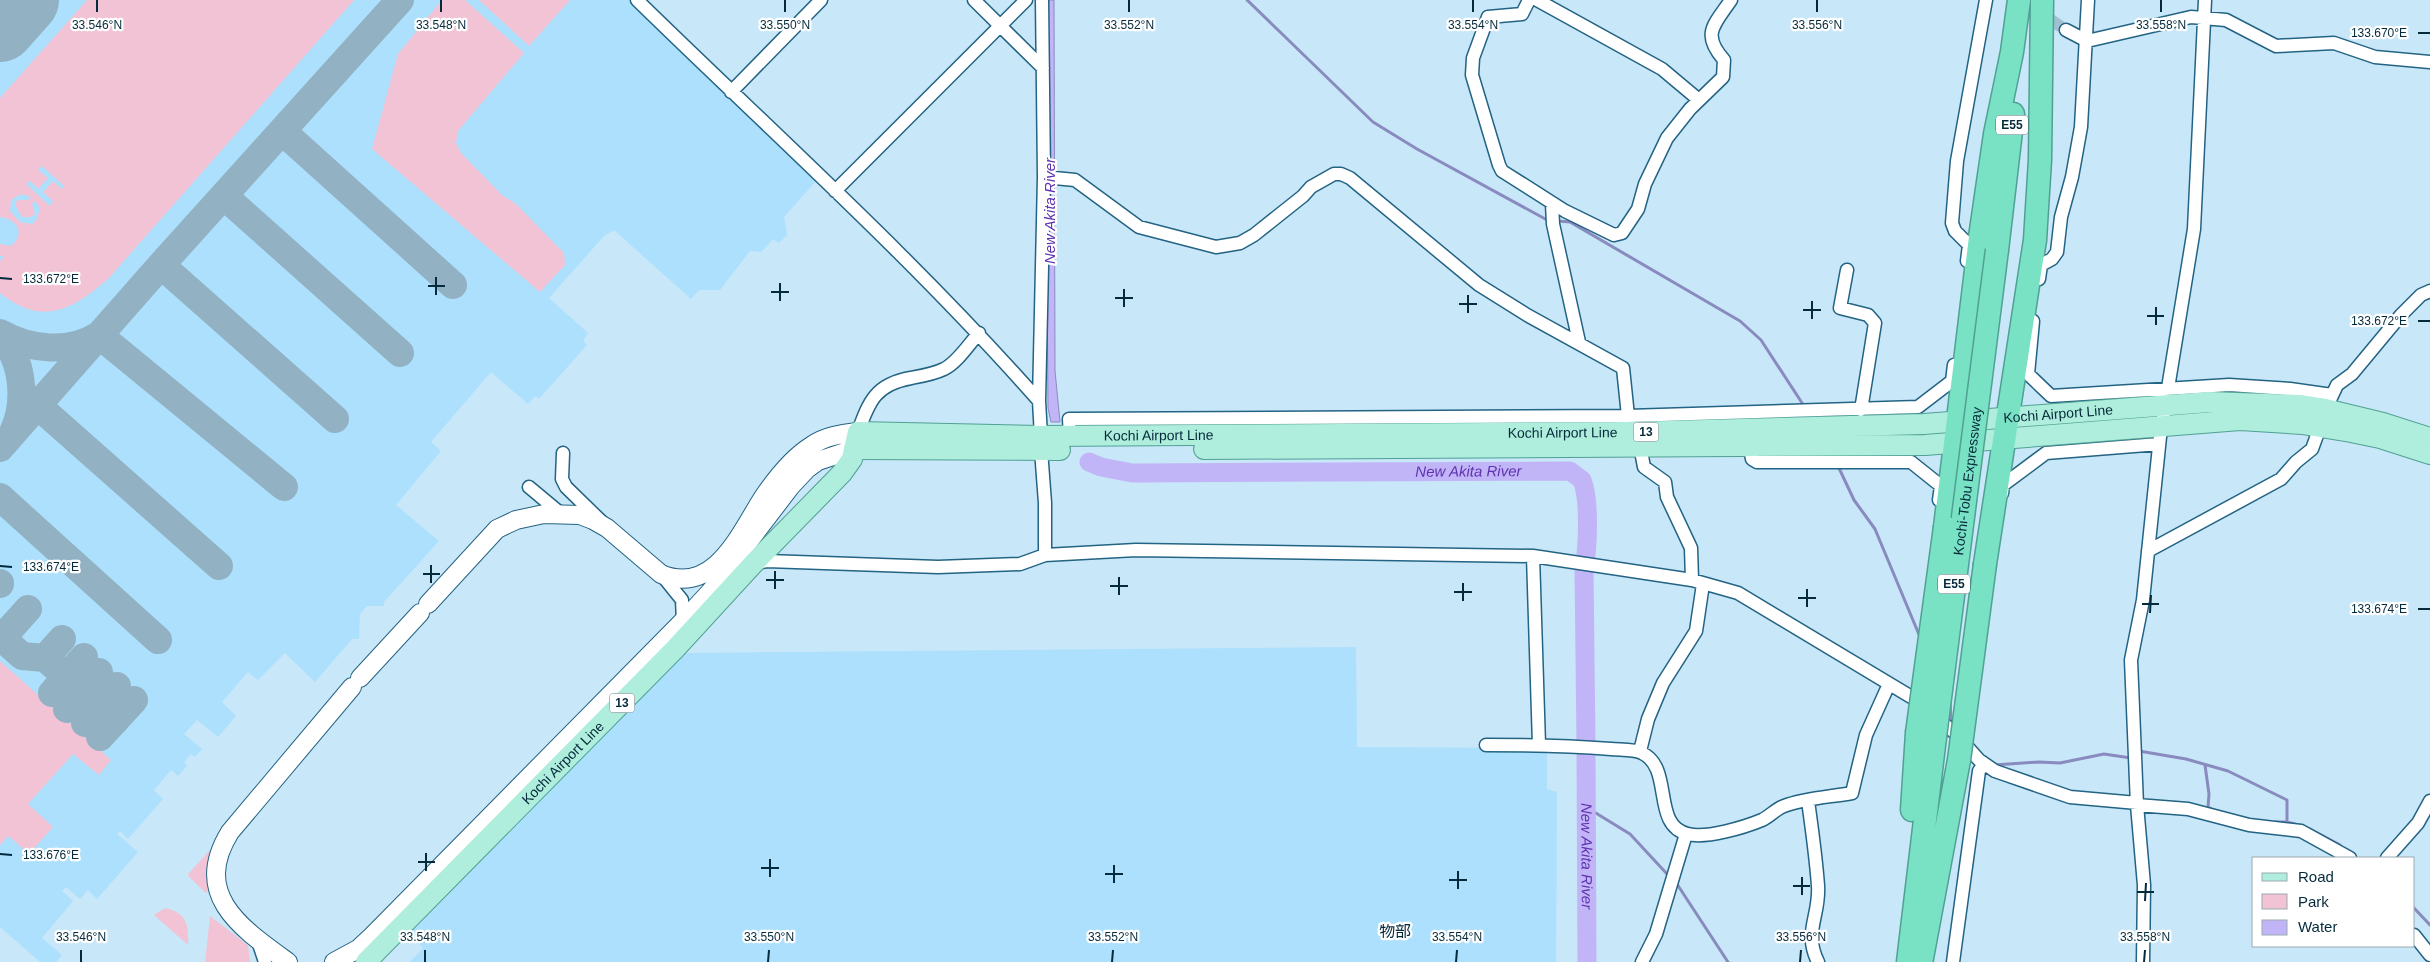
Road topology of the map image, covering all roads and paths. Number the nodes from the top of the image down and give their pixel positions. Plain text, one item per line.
1 (636, 0) edge
2 (822, 0) edge
3 (974, 0) edge
4 (1026, 0) edge
5 (1042, 0) edge
6 (1529, 0) edge
7 (1537, 0) edge
8 (1730, 0) edge
9 (1986, 0) edge
10 (2019, 0) edge
11 (2026, 0) edge
12 (2042, 0) edge
13 (2088, 0) edge
14 (2205, 0) edge
15 (2203, 18) junction
16 (1000, 25) junction
17 (2066, 30) tunnel mouth
18 (2087, 41) junction
19 (2430, 62) edge
20 (1043, 68) junction
21 (731, 92) junction
22 (1699, 100) junction
23 (1048, 178) junction
24 (836, 191) junction
25 (1552, 204) junction
26 (1988, 243) junction
27 (1847, 270) dead end
28 (2430, 291) edge
29 (979, 333) junction
30 (1579, 342) junction
31 (2166, 396) junction
32 (1039, 401) junction
33 (1861, 410) junction
34 (2326, 410) junction
35 (2008, 417) junction
36 (1633, 432) junction
37 (1962, 432) junction
38 (2160, 435) junction
39 (2430, 438) edge
40 (2005, 439) junction
41 (856, 440) junction
42 (1041, 443) junction
43 (1750, 446) junction
44 (563, 453) dead end
45 (2430, 454) edge
46 (530, 488) dead end
47 (559, 512) junction
48 (607, 528) junction
49 (2148, 551) junction
50 (1045, 555) junction
51 (1533, 556) junction
52 (754, 563) junction
53 (661, 574) junction
54 (1698, 582) junction
55 (683, 621) junction
56 (1889, 684) junction
57 (1913, 698) junction
58 (1926, 735) junction
59 (1486, 745) dead end
60 (1539, 745) junction
61 (1640, 752) junction
62 (1964, 756) junction
63 (1984, 764) junction
64 (2430, 800) edge
65 (1808, 801) junction
66 (2137, 804) junction
67 (1686, 834) junction
68 (2348, 857) edge
69 (2388, 857) edge
70 (2415, 936) edge
71 (258, 941) junction
72 (2430, 954) edge
73 (1913, 956) edge
74 (357, 958) edge
75 (265, 962) edge
76 (288, 962) edge
77 (334, 962) edge
78 (1642, 962) edge
79 (1818, 962) edge
80 (1953, 962) edge
81 (2143, 962) edge

1 - 21 street
2 - 21 street
3 - 16 street
4 - 16 street
5 - 20 street
6 - 25 street
7 - 22 street
8 - 22 street
9 - 33 street
10 - 26 highway
11 - 26 highway, Kochi-Tobu Expressway / E55
12 - 35 highway
13 - 18 street
14 - 15 street
15 - 18 street
15 - 19 street
15 - 31 street
16 - 20 street
16 - 24 street
17 - 18 street
18 - 31 street
20 - 23 street
21 - 24 street
22 - 25 street
23 - 30 street
23 - 32 street
24 - 29 street
25 - 30 street
26 - 37 highway, Kochi-Tobu Expressway / E55, bridge
26 - 37 highway
27 - 33 street
28 - 34 street
29 - 32 street
29 - 41 street
30 - 36 street
31 - 34 main road, Kochi Airport Line / 13
31 - 35 main road, Kochi Airport Line / 13
31 - 38 street
32 - 42 street
33 - 36 street
34 - 38 main road, Kochi Airport Line / 13
34 - 39 main road, Kochi Airport Line / 13
34 - 45 main road, Kochi Airport Line / 13
34 - 49 street
35 - 37 main road, Kochi Airport Line / 13
35 - 40 highway
36 - 37 main road, Kochi Airport Line / 13
36 - 42 main road, Kochi Airport Line / 13
36 - 42 main road, Kochi Airport Line / 13
36 - 43 main road, Kochi Airport Line / 13
36 - 54 street
37 - 40 main road, Kochi Airport Line / 13
37 - 43 main road, Kochi Airport Line / 13
37 - 58 highway, Kochi-Tobu Expressway / E55, bridge
37 - 58 highway, bridge
38 - 40 main road, Kochi Airport Line / 13
38 - 49 street
38 - 62 street
40 - 62 highway, bridge
41 - 42 main road, Kochi Airport Line / 13
41 - 52 main road, Kochi Airport Line / 13
41 - 53 street
41 - 55 street
42 - 50 street
43 - 57 street
44 - 48 street
46 - 47 street
47 - 48 street
47 - 71 street
48 - 53 street
49 - 66 street
50 - 51 street
50 - 52 street
51 - 54 street
51 - 60 street
52 - 74 main road, Kochi Airport Line / 13
53 - 55 street
54 - 56 street
54 - 61 street
55 - 74 street
56 - 57 street
56 - 65 street
57 - 62 street
58 - 73 highway
59 - 60 street
60 - 61 street
61 - 67 street
62 - 63 street
62 - 73 highway
63 - 66 street
63 - 80 street
64 - 69 street
65 - 67 street
65 - 79 street
66 - 68 street
66 - 81 street
67 - 78 street
70 - 72 street
71 - 75 street
71 - 76 street
74 - 77 street

